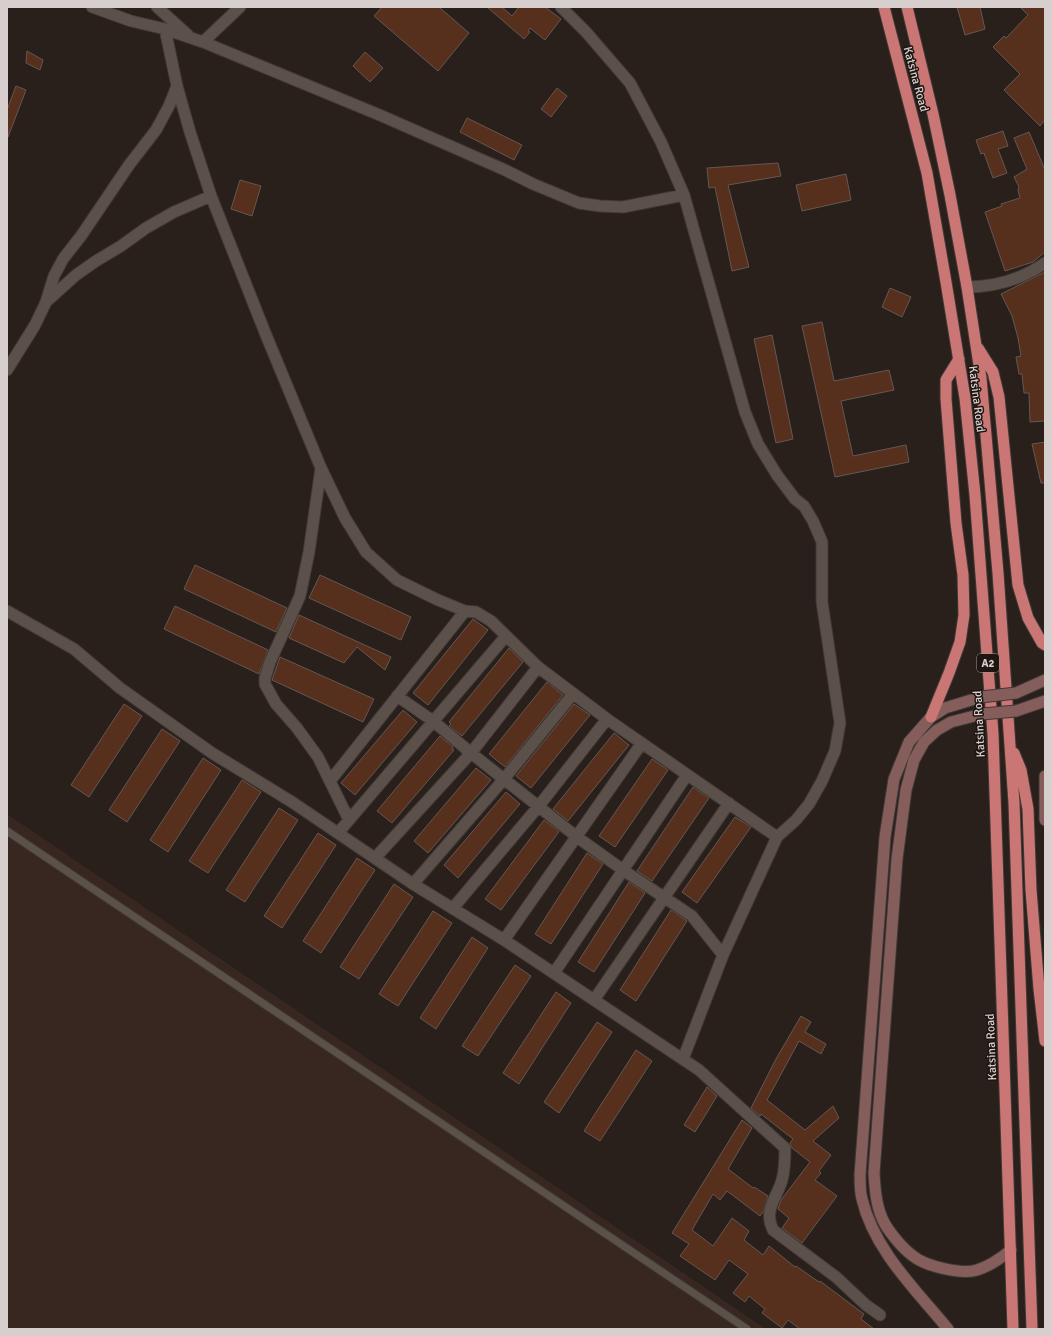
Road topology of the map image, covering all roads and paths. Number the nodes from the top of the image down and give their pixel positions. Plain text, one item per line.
1 (92, 7) edge
2 (157, 7) edge
3 (240, 7) edge
4 (561, 7) edge
5 (884, 7) edge
6 (907, 7) edge
7 (165, 29) junction
8 (192, 39) junction
9 (203, 42) junction
10 (177, 86) junction
11 (684, 195) junction
12 (211, 196) junction
13 (1045, 264) edge
14 (967, 286) junction
15 (46, 302) junction
16 (975, 344) junction
17 (959, 359) junction
18 (7, 370) edge
19 (321, 468) junction
20 (7, 611) edge
21 (465, 611) junction
22 (506, 636) junction
23 (1045, 645) edge
24 (538, 667) junction
25 (1045, 680) edge
26 (573, 694) junction
27 (397, 696) junction
28 (1045, 701) edge
29 (931, 717) junction
30 (607, 719) junction
31 (433, 721) junction
32 (642, 743) junction
33 (1010, 745) junction
34 (471, 753) junction
35 (687, 774) junction
36 (1045, 776) edge
37 (504, 779) junction
38 (330, 780) junction
39 (729, 803) junction
40 (538, 807) junction
41 (349, 820) junction
42 (1045, 820) edge
43 (7, 831) edge
44 (338, 833) junction
45 (577, 837) junction
46 (777, 837) junction
47 (375, 858) junction
48 (623, 870) junction
49 (413, 884) junction
50 (664, 898) junction
51 (453, 908) junction
52 (504, 940) junction
53 (723, 954) junction
54 (554, 974) junction
55 (594, 1000) junction
56 (1045, 1041) edge
57 (683, 1060) junction
58 (1011, 1250) junction
59 (880, 1315) dead end
60 (747, 1329) edge
61 (948, 1329) edge
62 (1013, 1329) edge
63 (1032, 1329) edge

1 - 7 street
2 - 8 street
3 - 9 street
4 - 11 street
5 - 17 highway, Katsina Road / A2
6 - 14 highway, Katsina Road / A2
7 - 8 street
7 - 10 street
8 - 9 street
9 - 11 street
10 - 12 street
10 - 15 street
11 - 46 street
12 - 15 street
12 - 19 street
13 - 14 street
14 - 16 highway, Katsina Road / A2
15 - 18 street
16 - 23 highway
16 - 33 highway, Katsina Road / A2
17 - 29 highway
17 - 58 highway, Katsina Road / A2
19 - 21 street
19 - 38 street
20 - 44 street
21 - 22 street
21 - 27 street
22 - 24 street
22 - 31 street
24 - 26 street
24 - 34 street
25 - 29 main road, bridge
26 - 30 street
26 - 37 street
27 - 31 street
27 - 38 street
28 - 58 main road, bridge
29 - 61 main road
30 - 32 street
30 - 40 street
31 - 34 street
31 - 41 street
32 - 35 street
32 - 45 street
33 - 56 highway
33 - 63 highway, Katsina Road / A2
34 - 37 street
34 - 47 street
35 - 39 street
35 - 48 street
36 - 42 main road
37 - 40 street
37 - 49 street
38 - 41 street
39 - 46 street
39 - 50 street
40 - 45 street
40 - 51 street
41 - 44 street
43 - 60 lane
44 - 47 street
45 - 48 street
45 - 52 street
46 - 53 street
47 - 49 street
48 - 50 street
48 - 54 street
49 - 51 street
50 - 53 street
50 - 55 street
51 - 52 street
52 - 54 street
53 - 57 street
54 - 55 street
55 - 57 street
57 - 59 street
58 - 62 highway, Katsina Road / A2

